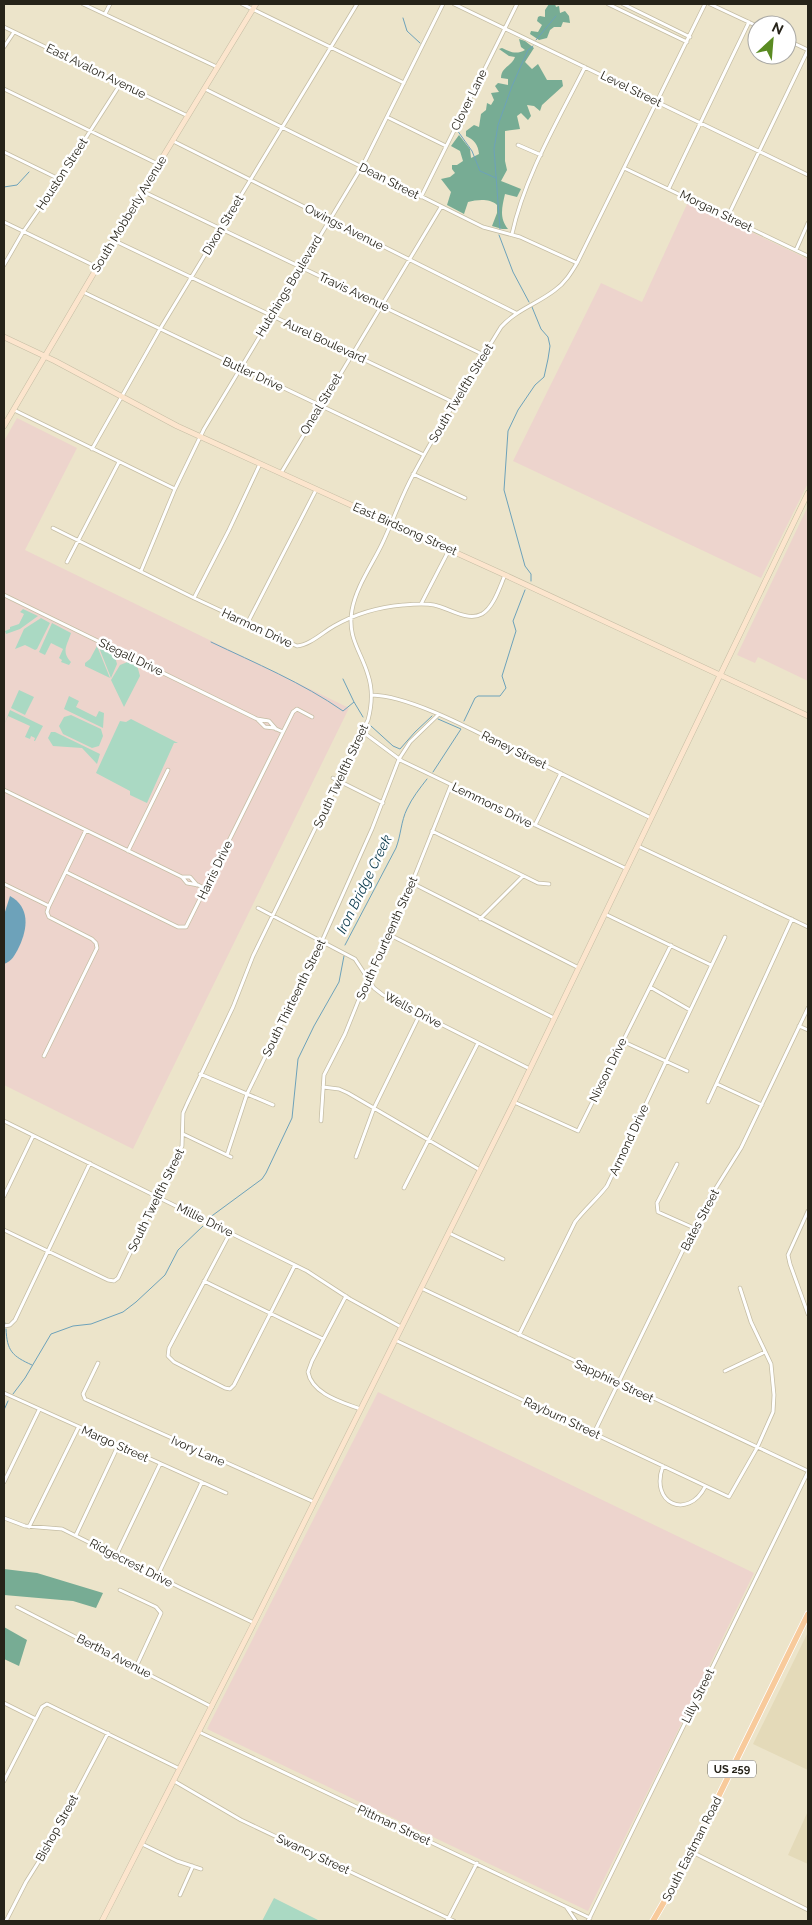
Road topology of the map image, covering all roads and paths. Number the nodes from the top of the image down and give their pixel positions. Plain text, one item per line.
1 (83, 4) edge
2 (110, 4) edge
3 (242, 4) edge
4 (357, 4) edge
5 (443, 4) edge
6 (454, 4) edge
7 (517, 4) edge
8 (608, 4) edge
9 (622, 4) edge
10 (706, 4) edge
11 (710, 4) edge
12 (254, 6) edge
13 (105, 15) junction
14 (747, 21) edge
15 (747, 26) edge
16 (4, 27) edge
17 (505, 28) junction
18 (14, 32) junction
19 (690, 37) junction
20 (687, 42) junction
21 (4, 47) edge
22 (330, 47) junction
23 (808, 50) edge
24 (218, 67) junction
25 (585, 67) junction
26 (121, 83) junction
27 (404, 83) junction
28 (204, 88) junction
29 (4, 89) edge
30 (657, 102) junction
31 (188, 116) junction
32 (387, 117) junction
33 (700, 122) junction
34 (282, 127) junction
35 (90, 131) junction
36 (172, 141) junction
37 (518, 145) dead end
38 (446, 146) junction
39 (4, 152) edge
40 (759, 152) junction
41 (541, 155) junction
42 (158, 164) junction
43 (361, 167) junction
44 (624, 168) junction
45 (808, 175) edge
46 (59, 179) junction
47 (250, 180) junction
48 (669, 188) junction
49 (142, 191) junction
50 (421, 197) junction
51 (440, 207) junction
52 (728, 216) junction
53 (329, 219) junction
54 (4, 222) edge
55 (808, 223) edge
56 (220, 229) junction
57 (23, 232) junction
58 (512, 234) junction
59 (113, 240) junction
60 (796, 250) junction
61 (808, 256) edge
62 (409, 260) junction
63 (577, 263) junction
64 (4, 265) edge
65 (97, 267) junction
66 (300, 267) junction
67 (191, 278) junction
68 (82, 292) junction
69 (381, 305) junction
70 (516, 313) junction
71 (271, 316) junction
72 (160, 329) junction
73 (4, 337) edge
74 (351, 354) junction
75 (484, 355) junction
76 (45, 356) junction
77 (240, 368) junction
78 (121, 396) junction
79 (455, 403) junction
80 (320, 405) junction
81 (13, 410) junction
82 (4, 426) edge
83 (200, 436) junction
84 (92, 449) junction
85 (424, 455) junction
86 (120, 462) junction
87 (260, 463) junction
88 (281, 473) junction
89 (413, 474) junction
90 (175, 489) junction
91 (317, 489) junction
92 (808, 493) edge
93 (466, 498) dead end
94 (392, 523) junction
95 (53, 528) dead end
96 (78, 540) junction
97 (449, 550) junction
98 (67, 562) dead end
99 (141, 571) junction
100 (505, 574) junction
101 (4, 595) edge
102 (194, 598) junction
103 (421, 604) junction
104 (351, 618) junction
105 (247, 624) junction
106 (722, 674) junction
107 (372, 695) junction
108 (438, 715) junction
109 (808, 716) edge
110 (312, 717) dead end
111 (258, 719) junction
112 (276, 729) junction
113 (283, 732) junction
114 (363, 732) junction
115 (399, 759) junction
116 (168, 770) dead end
117 (560, 773) junction
118 (333, 778) dead end
119 (339, 781) junction
120 (451, 785) junction
121 (4, 790) edge
122 (382, 803) junction
123 (652, 819) junction
124 (534, 825) junction
125 (86, 830) junction
126 (432, 831) junction
127 (638, 846) junction
128 (128, 851) junction
129 (627, 869) junction
130 (66, 872) junction
131 (523, 876) junction
132 (182, 877) junction
133 (412, 883) junction
134 (4, 884) edge
135 (549, 884) dead end
136 (198, 885) junction
137 (206, 889) junction
138 (49, 906) junction
139 (258, 908) dead end
140 (605, 914) junction
141 (273, 916) junction
142 (480, 919) junction
143 (792, 919) junction
144 (808, 927) edge
145 (388, 934) junction
146 (725, 937) dead end
147 (322, 941) junction
148 (671, 946) junction
149 (711, 965) junction
150 (579, 968) junction
151 (367, 979) junction
152 (650, 987) junction
153 (808, 1008) edge
154 (690, 1010) junction
155 (420, 1014) junction
156 (554, 1018) junction
157 (800, 1026) junction
158 (808, 1030) edge
159 (622, 1041) junction
160 (478, 1043) junction
161 (44, 1056) dead end
162 (666, 1062) junction
163 (530, 1069) junction
164 (687, 1071) dead end
165 (200, 1074) junction
166 (717, 1084) junction
167 (324, 1087) junction
168 (246, 1094) junction
169 (514, 1102) junction
170 (708, 1102) dead end
171 (762, 1105) junction
172 (273, 1106) dead end
173 (374, 1108) junction
174 (4, 1121) edge
175 (321, 1121) dead end
176 (183, 1134) junction
177 (33, 1136) junction
178 (428, 1140) junction
179 (227, 1155) junction
180 (231, 1157) dead end
181 (356, 1157) dead end
182 (90, 1163) junction
183 (676, 1164) dead end
184 (480, 1170) junction
185 (404, 1188) dead end
186 (4, 1196) edge
187 (157, 1197) junction
188 (808, 1211) edge
189 (806, 1220) edge
190 (694, 1228) junction
191 (4, 1230) edge
192 (230, 1233) junction
193 (449, 1233) junction
194 (47, 1252) junction
195 (503, 1258) dead end
196 (295, 1265) junction
197 (204, 1281) junction
198 (421, 1288) junction
199 (740, 1288) dead end
200 (346, 1296) junction
201 (270, 1313) junction
202 (808, 1314) edge
203 (6, 1326) edge
204 (402, 1327) junction
205 (519, 1335) junction
206 (323, 1339) junction
207 (396, 1340) junction
208 (764, 1352) junction
209 (98, 1363) dead end
210 (725, 1371) dead end
211 (620, 1383) junction
212 (4, 1393) edge
213 (361, 1409) junction
214 (40, 1410) junction
215 (78, 1428) junction
216 (594, 1433) junction
217 (118, 1446) junction
218 (757, 1448) junction
219 (160, 1464) junction
220 (663, 1466) junction
221 (808, 1471) edge
222 (4, 1482) edge
223 (202, 1482) junction
224 (705, 1486) junction
225 (226, 1493) dead end
226 (314, 1502) junction
227 (4, 1518) edge
228 (28, 1527) junction
229 (76, 1535) junction
230 (116, 1556) junction
231 (157, 1577) junction
232 (120, 1590) dead end
233 (17, 1606) dead end
234 (808, 1614) edge
235 (254, 1623) junction
236 (136, 1667) junction
237 (4, 1703) edge
238 (212, 1707) junction
239 (36, 1719) junction
240 (199, 1732) junction
241 (108, 1733) junction
242 (4, 1769) edge
243 (180, 1770) junction
244 (9, 1771) junction
245 (4, 1781) edge
246 (174, 1781) junction
247 (142, 1844) junction
248 (692, 1852) junction
249 (476, 1863) junction
250 (193, 1866) junction
251 (202, 1869) dead end
252 (180, 1895) dead end
253 (565, 1906) junction
254 (808, 1910) edge
255 (448, 1920) edge
256 (589, 1920) edge
257 (6, 1921) edge
258 (102, 1921) edge
259 (454, 1921) edge
260 (576, 1921) edge
261 (653, 1921) edge

1 - 13 street
2 - 13 street
3 - 12 street
4 - 22 street, Dixon Street
5 - 27 street, Hutchings Boulevard
6 - 17 street, Level Street
7 - 17 street, Clover Lane
8 - 20 street
9 - 19 street
10 - 19 street, South Twelfth Street
11 - 14 street
12 - 22 street
12 - 24 street, South Mobberly Avenue
13 - 24 street
15 - 33 street
16 - 18 street, East Avalon Avenue
17 - 25 street, Level Street
17 - 38 street, Clover Lane
18 - 21 street
18 - 26 street, East Avalon Avenue
19 - 20 street, South Twelfth Street
20 - 30 street, South Twelfth Street
22 - 27 street
22 - 34 street, Dixon Street
23 - 40 street
24 - 28 street, South Mobberly Avenue
25 - 30 street, Level Street
25 - 41 street
26 - 31 street, East Avalon Avenue
26 - 35 street, Houston Street
27 - 32 street, Hutchings Boulevard
28 - 31 street, South Mobberly Avenue
28 - 34 street, Dean Street
29 - 35 street
30 - 33 street, Level Street
30 - 44 street, South Twelfth Street
31 - 36 street, South Mobberly Avenue
32 - 38 street
32 - 43 street, Hutchings Boulevard
33 - 40 street, Level Street
33 - 48 street
34 - 43 street, Dean Street
34 - 47 street, Dixon Street
35 - 42 street
35 - 46 street, Houston Street
36 - 42 street, South Mobberly Avenue
36 - 47 street, Owings Avenue
37 - 41 street
38 - 50 street, Clover Lane
39 - 46 street
40 - 45 street, Level Street
40 - 52 street
41 - 58 street
42 - 49 street, South Mobberly Avenue
43 - 50 street, Dean Street
43 - 53 street, Hutchings Boulevard
44 - 48 street, Morgan Street
44 - 63 street, South Twelfth Street
46 - 57 street, Houston Street
47 - 53 street, Owings Avenue
47 - 56 street, Dixon Street
48 - 52 street, Morgan Street
49 - 56 street, Travis Avenue
49 - 59 street, South Mobberly Avenue
50 - 51 street, Dean Street
51 - 58 street, Dean Street
51 - 62 street, Oneal Street
52 - 60 street, Morgan Street
53 - 62 street, Owings Avenue
53 - 66 street, Hutchings Boulevard
54 - 57 street
55 - 60 street
56 - 66 street, Travis Avenue
56 - 67 street, Dixon Street
57 - 64 street, Houston Street
57 - 65 street
58 - 63 street, Dean Street
59 - 65 street, South Mobberly Avenue
59 - 67 street, Aurel Boulevard
60 - 61 street, Morgan Street
62 - 69 street, Oneal Street
62 - 70 street, Owings Avenue
63 - 70 street, South Twelfth Street
65 - 68 street, South Mobberly Avenue
66 - 69 street, Travis Avenue
66 - 71 street, Hutchings Boulevard
67 - 71 street, Aurel Boulevard
67 - 72 street, Dixon Street
68 - 72 street, Butler Drive
68 - 76 street, South Mobberly Avenue
69 - 74 street, Oneal Street
69 - 75 street, Travis Avenue
70 - 75 street, South Twelfth Street
71 - 74 street, Aurel Boulevard
71 - 77 street, Hutchings Boulevard
72 - 77 street, Butler Drive
72 - 78 street, Dixon Street
73 - 76 street, East Birdsong Street
74 - 79 street, Aurel Boulevard
74 - 80 street, Oneal Street
75 - 79 street, South Twelfth Street
76 - 78 street, East Birdsong Street
76 - 81 street, South Mobberly Avenue
77 - 80 street, Butler Drive
77 - 83 street, Hutchings Boulevard
78 - 83 street, East Birdsong Street
78 - 84 street, Dixon Street
79 - 85 street, South Twelfth Street
80 - 85 street, Butler Drive
80 - 88 street, Oneal Street
81 - 82 street, South Mobberly Avenue
81 - 84 street
83 - 87 street, East Birdsong Street
83 - 90 street, Hutchings Boulevard
84 - 86 street
85 - 89 street, South Twelfth Street
86 - 90 street
86 - 96 street
87 - 88 street, East Birdsong Street
87 - 102 street
88 - 91 street, East Birdsong Street
89 - 93 street
89 - 94 street, South Twelfth Street
90 - 99 street, Hutchings Boulevard
91 - 94 street, East Birdsong Street
91 - 105 street
92 - 106 street
94 - 97 street, East Birdsong Street
94 - 104 street, South Twelfth Street
95 - 96 street, Harmon Drive
96 - 98 street
96 - 99 street, Harmon Drive
97 - 100 street, East Birdsong Street
97 - 103 street
99 - 102 street, Harmon Drive
100 - 103 street, Harmon Drive
100 - 106 street, East Birdsong Street
101 - 111 street, Stegall Drive
102 - 105 street, Harmon Drive
103 - 104 street, Harmon Drive
104 - 105 street, Harmon Drive
104 - 107 street, South Twelfth Street
106 - 109 street, East Birdsong Street
106 - 123 street
107 - 108 street, Raney Street
107 - 114 street, South Twelfth Street
108 - 115 street, South Thirteenth Street
108 - 117 street, Raney Street
110 - 113 street, Harris Drive
111 - 112 street, Stegall Drive
111 - 112 street, Stegall Drive
112 - 113 street, Stegall Drive
113 - 137 street, Harris Drive
114 - 115 street, Lemmons Drive
114 - 119 street, South Twelfth Street
115 - 120 street, Lemmons Drive
115 - 122 street, South Thirteenth Street
116 - 128 street
117 - 123 street, Raney Street
117 - 124 street
118 - 119 street
119 - 122 street
119 - 141 street, South Twelfth Street
120 - 124 street, Lemmons Drive
120 - 126 street, South Fourteenth Street
121 - 125 street
122 - 147 street, South Thirteenth Street
123 - 127 street
124 - 129 street, Lemmons Drive
125 - 128 street
125 - 130 street
126 - 131 street
126 - 133 street, South Fourteenth Street
127 - 129 street
127 - 143 street
128 - 132 street
129 - 140 street
130 - 137 street, Harris Drive
130 - 138 street
131 - 135 street
131 - 142 street
132 - 136 street
132 - 136 street
133 - 142 street
133 - 145 street, South Fourteenth Street
134 - 138 street
136 - 137 street
138 - 161 street
139 - 141 street, Wells Drive
140 - 148 street
140 - 150 street
141 - 147 street, Wells Drive
141 - 165 street, South Twelfth Street
142 - 150 street
143 - 144 street
143 - 166 street
145 - 151 street, South Fourteenth Street
145 - 156 street
146 - 149 street, Armond Drive
147 - 151 street, Wells Drive
147 - 168 street, South Thirteenth Street
148 - 149 street
148 - 152 street, Nixson Drive
149 - 154 street, Armond Drive
150 - 156 street
151 - 155 street, Wells Drive
151 - 167 street, South Fourteenth Street
152 - 154 street
152 - 159 street, Nixson Drive
153 - 157 street, Bates Street
154 - 162 street, Armond Drive
155 - 160 street, Wells Drive
155 - 173 street
156 - 163 street
157 - 158 street
157 - 171 street, Bates Street
159 - 162 street
159 - 169 street, Nixson Drive
160 - 163 street, Wells Drive
160 - 178 street
162 - 164 street
162 - 205 street, Armond Drive
163 - 169 street
165 - 168 street
165 - 176 street, South Twelfth Street
166 - 170 street
166 - 171 street
167 - 173 street
167 - 175 street, South Fourteenth Street
168 - 172 street
168 - 179 street, South Thirteenth Street
169 - 184 street
171 - 190 street, Bates Street
173 - 178 street
173 - 181 street
174 - 177 street, Millie Drive
176 - 179 street
176 - 187 street, South Twelfth Street
177 - 182 street, Millie Drive
177 - 186 street
178 - 184 street
178 - 185 street
179 - 180 street
182 - 187 street, Millie Drive
182 - 194 street
183 - 190 street
184 - 193 street
187 - 192 street, Millie Drive
187 - 194 street, South Twelfth Street
188 - 189 street
189 - 202 street
190 - 211 street, Bates Street
191 - 194 street
192 - 196 street, Millie Drive
192 - 197 street
193 - 195 street
193 - 198 street
194 - 203 street
196 - 200 street, Millie Drive
196 - 201 street
197 - 201 street
197 - 201 street
198 - 204 street
198 - 205 street, Sapphire Street
199 - 208 street
200 - 204 street, Millie Drive
200 - 206 street
201 - 206 street
204 - 207 street
205 - 211 street, Sapphire Street
206 - 213 street
207 - 213 street
207 - 216 street, Rayburn Street
208 - 210 street
208 - 218 street
209 - 226 street, Ivory Lane
211 - 216 street, Bates Street
211 - 218 street, Sapphire Street
212 - 214 street, Margo Street
213 - 226 street
214 - 215 street, Margo Street
214 - 222 street
215 - 217 street, Margo Street
215 - 228 street
216 - 220 street, Rayburn Street
217 - 219 street, Margo Street
217 - 229 street
218 - 221 street, Sapphire Street
218 - 224 street, Rayburn Street
219 - 223 street, Margo Street
219 - 230 street
220 - 224 street, Rayburn Street
220 - 224 street
221 - 256 street, Lilly Street
223 - 225 street, Margo Street
223 - 231 street
226 - 235 street
227 - 228 street, Ridgecrest Drive
228 - 229 street, Ridgecrest Drive
229 - 230 street, Ridgecrest Drive
230 - 231 street, Ridgecrest Drive
231 - 235 street, Ridgecrest Drive
232 - 236 street
233 - 236 street, Bertha Avenue
234 - 248 main road, South Eastman Road / US 259
235 - 238 street
236 - 238 street, Bertha Avenue
237 - 239 street
238 - 240 street
239 - 241 street
239 - 244 street
240 - 243 street
240 - 249 street, Pittman Street
241 - 243 street
241 - 257 street, Bishop Street
242 - 244 street
243 - 246 street
244 - 245 street
246 - 247 street
246 - 255 street, Swancy Street
247 - 250 street
247 - 258 street
248 - 254 street
248 - 261 main road, South Eastman Road / US 259
249 - 253 street, Pittman Street
249 - 255 street
250 - 251 street
250 - 252 street
253 - 256 street, Pittman Street
253 - 260 street
255 - 259 street, Swancy Street

